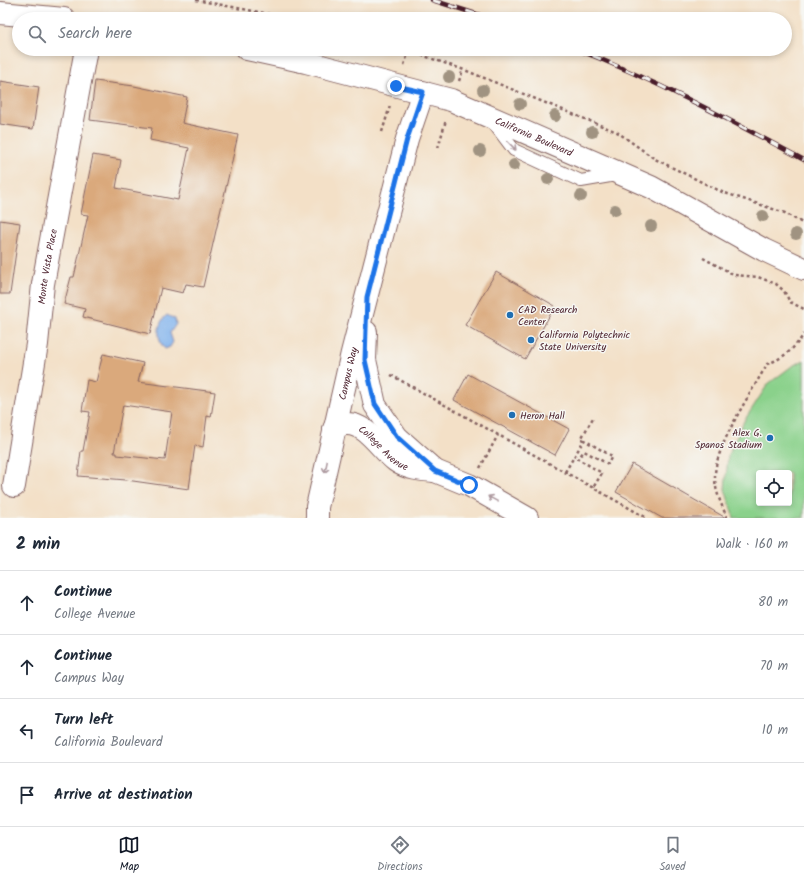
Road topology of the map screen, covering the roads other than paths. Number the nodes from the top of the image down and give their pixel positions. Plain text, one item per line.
1 (0, 13) edge
2 (12, 14) edge
3 (85, 56) edge
4 (279, 56) edge
5 (423, 92) junction
6 (804, 268) edge
7 (367, 297) junction
8 (334, 428) junction
9 (435, 471) junction
10 (14, 486) dead end
11 (317, 518) edge
12 (527, 518) edge

1 - 2 street
3 - 10 street, Monte Vista Place
4 - 5 street, California Boulevard
5 - 6 street, California Boulevard
5 - 7 street, Campus Way
7 - 8 street, Campus Way
7 - 9 street, College Avenue
8 - 9 street, College Avenue
8 -> 11 street, Campus Way
12 -> 9 street, College Avenue

